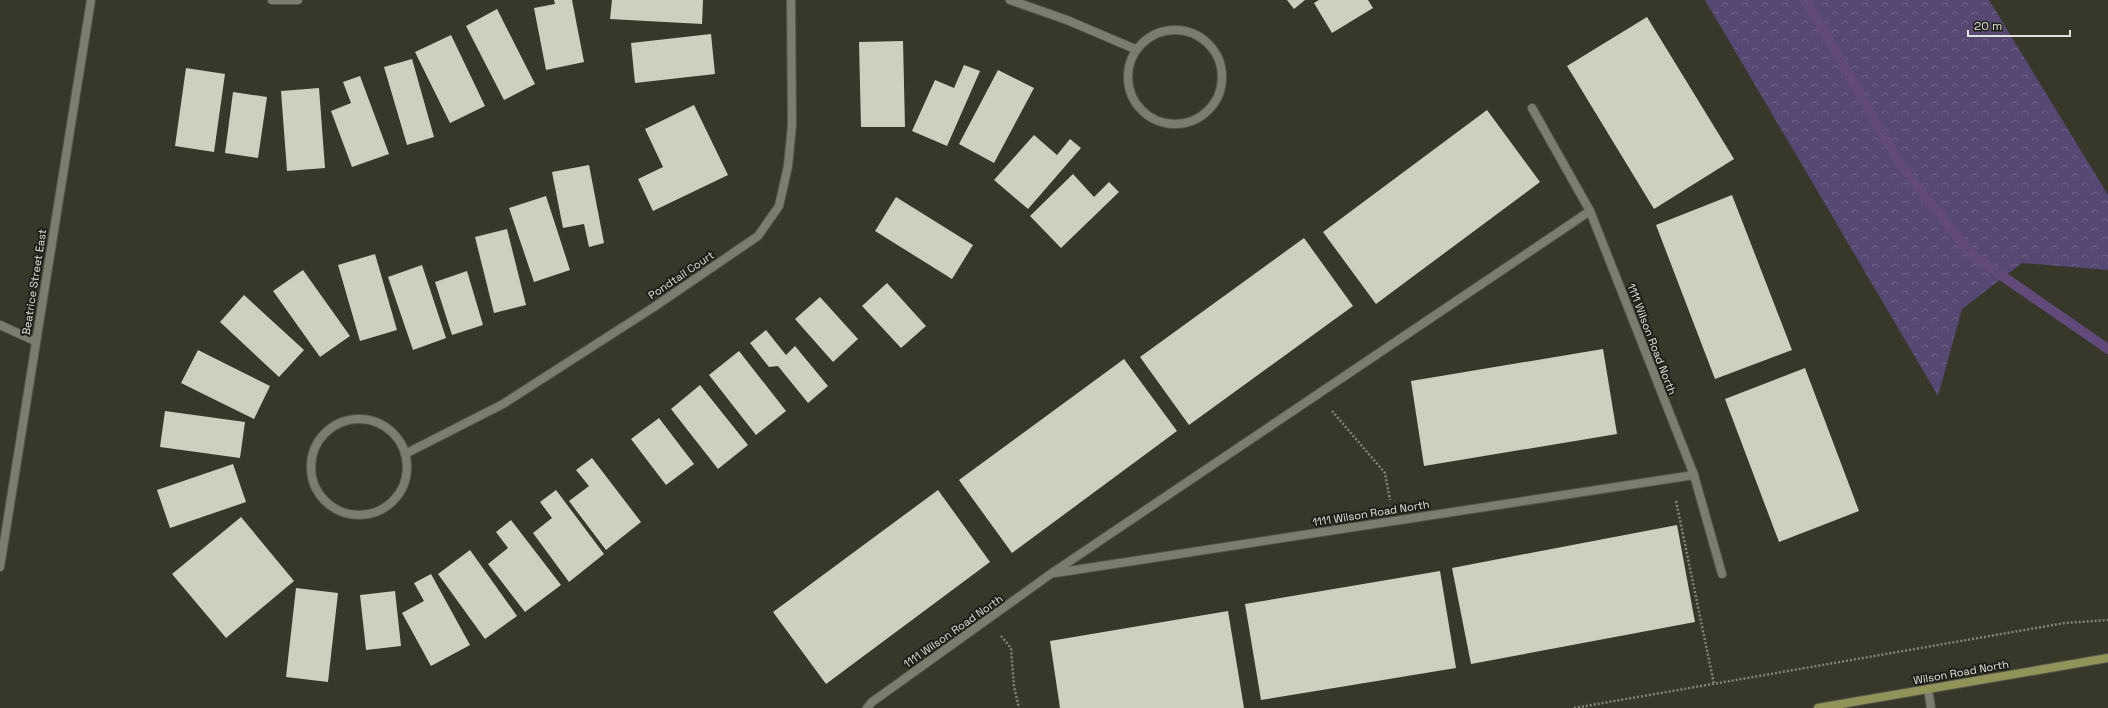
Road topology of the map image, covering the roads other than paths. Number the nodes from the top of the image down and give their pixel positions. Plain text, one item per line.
1 (91, 0) edge
2 (272, 0) edge
3 (298, 0) edge
4 (791, 0) edge
5 (1010, 0) edge
6 (1135, 49) junction
7 (1532, 108) dead end
8 (1590, 210) junction
9 (0, 325) edge
10 (36, 341) junction
11 (405, 454) junction
12 (1694, 475) junction
13 (0, 567) edge
14 (1052, 573) junction
15 (1722, 574) dead end
16 (2108, 658) edge
17 (1928, 689) junction
18 (867, 708) edge
19 (1818, 708) edge
20 (1931, 708) edge

1 - 10 street, Beatrice Street East
2 - 3 street
4 - 11 street, Pondtail Court
5 - 6 street
6 - 6 street
7 - 8 street, 1111 Wilson Road North
8 - 12 street, 1111 Wilson Road North
8 - 14 street, 1111 Wilson Road North
9 - 10 street
10 - 13 street, Beatrice Street East
11 - 11 street
12 - 14 street, 1111 Wilson Road North
12 - 15 street, 1111 Wilson Road North
14 - 18 street, 1111 Wilson Road North
16 - 17 main road, Wilson Road North
17 - 19 main road, Wilson Road North
17 - 20 street

